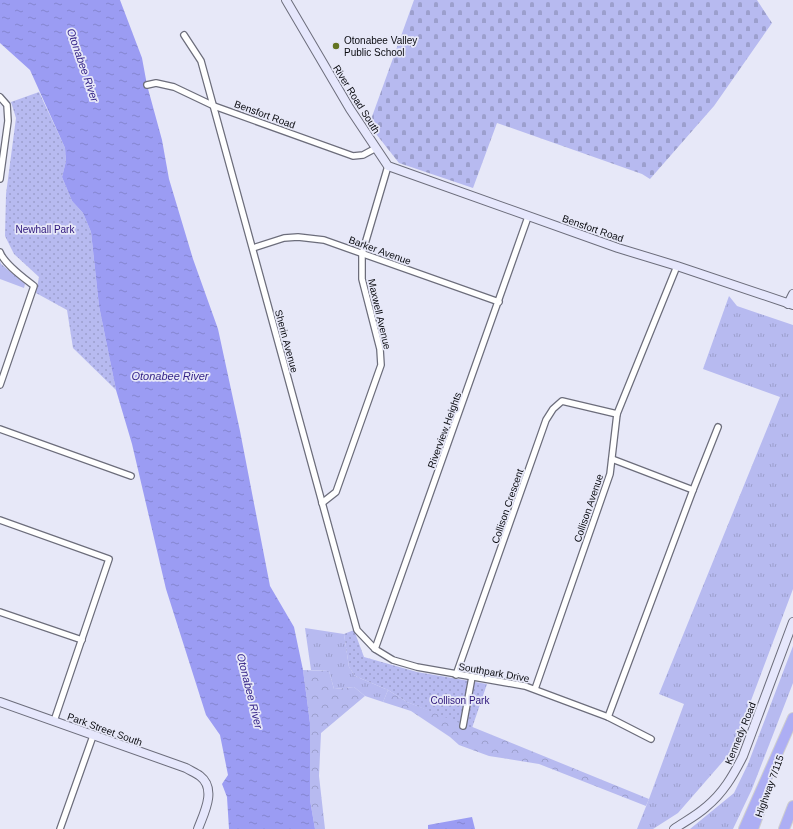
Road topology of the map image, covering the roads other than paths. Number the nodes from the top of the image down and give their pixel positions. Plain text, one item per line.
1 (286, 0) edge
2 (184, 35) dead end
3 (147, 85) dead end
4 (0, 97) edge
5 (214, 106) junction
6 (376, 148) junction
7 (388, 166) junction
8 (0, 179) edge
9 (528, 217) junction
10 (252, 248) junction
11 (0, 252) edge
12 (362, 254) junction
13 (677, 266) junction
14 (793, 294) edge
15 (499, 302) junction
16 (790, 305) edge
17 (0, 385) edge
18 (617, 414) junction
19 (718, 427) dead end
20 (0, 430) edge
21 (612, 459) junction
22 (131, 476) dead end
23 (693, 490) junction
24 (322, 503) junction
25 (0, 520) edge
26 (0, 612) edge
27 (793, 622) edge
28 (82, 640) junction
29 (375, 649) junction
30 (456, 675) junction
31 (472, 677) junction
32 (535, 689) junction
33 (1, 704) edge
34 (608, 717) junction
35 (793, 719) edge
36 (54, 721) junction
37 (463, 726) dead end
38 (93, 736) junction
39 (652, 739) dead end
40 (793, 806) edge
41 (60, 829) edge
42 (198, 829) edge
43 (674, 829) edge
44 (744, 829) edge
45 (753, 829) edge
46 (784, 829) edge

1 - 6 street, River Road South
2 - 5 street, Sherin Avenue
3 - 5 street, Bensfort Road
4 - 8 street
5 - 6 street, Bensfort Road
5 - 10 street, Sherin Avenue
6 - 7 street, River Road South
7 - 9 street, Bensfort Road
7 - 12 street, Maxwell Avenue
9 - 13 street, Bensfort Road
9 - 15 street, Riverview Heights
10 - 12 street, Barker Avenue
10 - 24 street, Sherin Avenue
11 - 17 street
12 - 15 street, Barker Avenue
12 - 24 street, Maxwell Avenue
13 - 16 street, Bensfort Road
13 - 18 street, Collison Avenue
14 - 16 street
15 - 29 street, Riverview Heights
18 - 21 street, Collison Avenue
18 - 30 street, Collison Crescent
19 - 23 street
20 - 22 street
21 - 23 street
21 - 32 street, Collison Avenue
23 - 34 street
24 - 29 street, Sherin Avenue
25 - 28 street
26 - 28 street
27 - 43 street, Kennedy Road
28 - 36 street
29 - 30 street, Southpark Drive
30 - 31 street, Southpark Drive
31 - 32 street, Southpark Drive
31 - 37 street
32 - 34 street, Southpark Drive
33 - 36 street, Park Street South
34 - 39 street, Southpark Drive
35 - 44 highway
35 - 45 highway, Highway 7/115
36 - 38 street, Park Street South
38 - 41 street
38 - 42 street, Park Street South
40 - 46 highway

